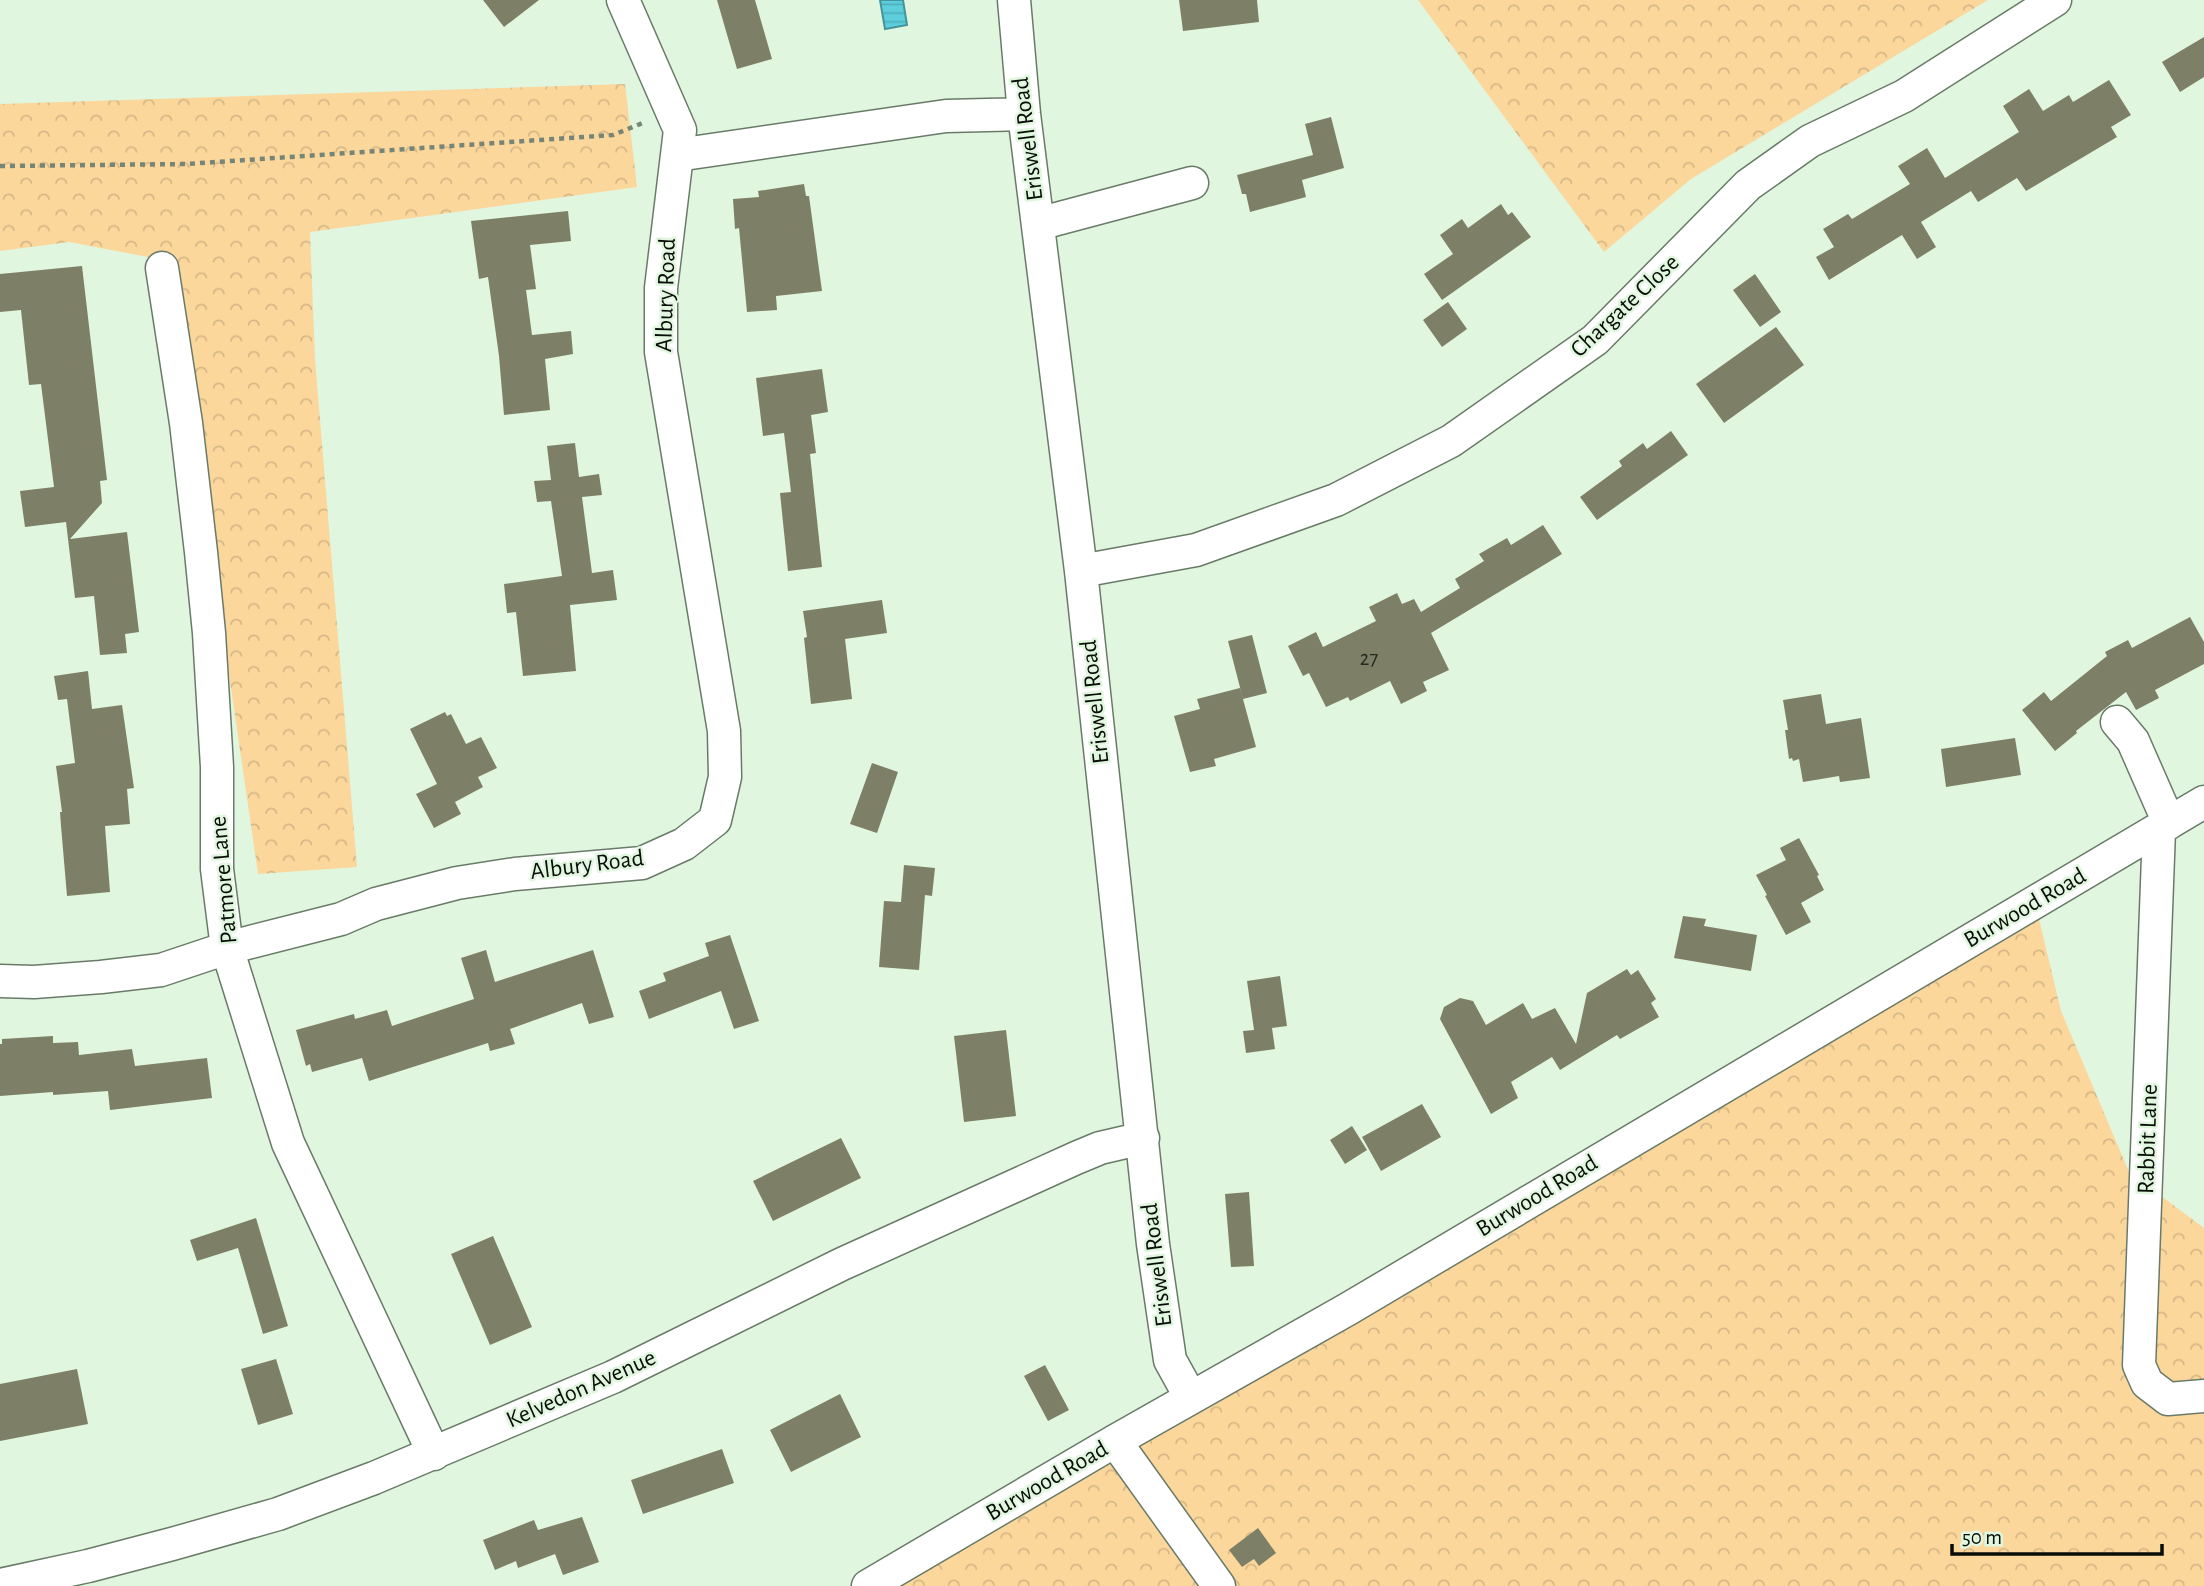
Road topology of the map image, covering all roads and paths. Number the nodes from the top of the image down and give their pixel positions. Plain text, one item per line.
1 (623, 0) edge
2 (1014, 0) edge
3 (2054, 0) edge
4 (672, 111) junction
5 (1024, 114) junction
6 (677, 155) junction
7 (0, 166) edge
8 (1192, 183) dead end
9 (1038, 224) junction
10 (162, 268) dead end
11 (1081, 571) junction
12 (2117, 722) dead end
13 (2204, 803) edge
14 (2164, 827) junction
15 (227, 948) junction
16 (0, 981) edge
17 (1143, 1138) junction
18 (2204, 1396) edge
19 (1191, 1398) junction
20 (1115, 1441) junction
21 (434, 1454) junction
22 (0, 1585) edge
23 (868, 1586) edge
24 (1219, 1586) edge

1 - 4 street, Albury Road
2 - 5 street, Eriswell Road
3 - 11 street, Chargate Close
4 - 6 street, Albury Road
4 - 7 path
5 - 6 street
5 - 9 street, Eriswell Road
6 - 15 street, Albury Road
8 - 9 street
9 - 11 street, Eriswell Road
10 - 15 street, Patmore Lane
11 - 17 street, Eriswell Road
12 - 14 street
13 - 14 street, Burwood Road
14 - 18 street, Rabbit Lane
14 - 19 street, Burwood Road
15 - 16 street, Albury Road
15 - 21 street, Patmore Lane
17 - 19 street, Eriswell Road
17 - 21 street, Kelvedon Avenue
19 - 20 street, Burwood Road
20 - 23 street, Burwood Road
20 - 24 street
21 - 22 street, Kelvedon Avenue

